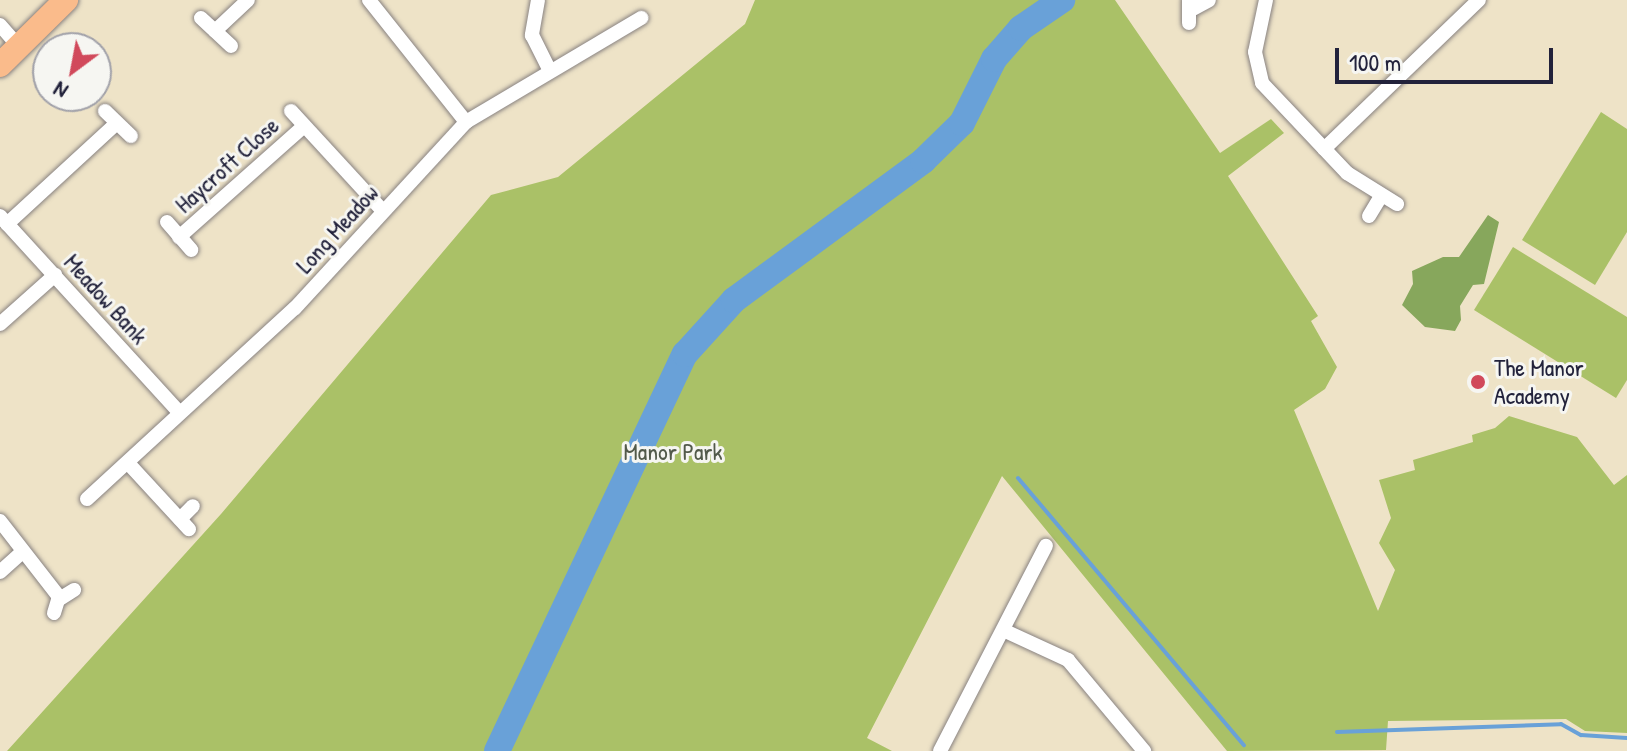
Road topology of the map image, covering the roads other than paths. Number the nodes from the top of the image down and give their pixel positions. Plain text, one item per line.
1 (66, 0) edge
2 (248, 0) edge
3 (369, 0) edge
4 (538, 0) edge
5 (1209, 0) edge
6 (1266, 0) edge
7 (1479, 0) edge
8 (1190, 11) edge
9 (201, 18) dead end
10 (641, 18) dead end
11 (0, 25) edge
12 (215, 31) junction
13 (231, 46) dead end
14 (19, 47) junction
15 (0, 65) edge
16 (550, 71) junction
17 (291, 111) dead end
18 (106, 112) edge
19 (466, 122) junction
20 (117, 123) junction
21 (304, 126) junction
22 (131, 136) dead end
23 (1324, 149) junction
24 (1381, 196) junction
25 (1397, 204) dead end
26 (383, 211) junction
27 (1369, 216) dead end
28 (4, 220) edge
29 (167, 222) dead end
30 (179, 237) junction
31 (191, 250) dead end
32 (55, 275) junction
33 (0, 324) edge
34 (179, 412) junction
35 (128, 463) junction
36 (87, 499) dead end
37 (193, 506) dead end
38 (0, 521) edge
39 (1046, 546) dead end
40 (22, 552) junction
41 (0, 572) edge
42 (74, 590) dead end
43 (60, 598) junction
44 (54, 613) dead end
45 (1003, 630) junction
46 (940, 751) edge
47 (1144, 751) edge

1 - 14 highway
2 - 12 street
3 - 19 street
4 - 16 street
5 - 8 street
6 - 23 street
7 - 23 street
9 - 12 street
10 - 16 street, Long Meadow
11 - 14 street
12 - 13 street
14 - 15 highway
16 - 19 street, Long Meadow
17 - 21 street, Haycroft Close
18 - 20 street
19 - 26 street, Long Meadow
20 - 22 street
20 - 28 street
21 - 26 street, Haycroft Close
21 - 30 street, Haycroft Close
23 - 24 street
24 - 25 street
24 - 27 street
26 - 34 street, Long Meadow
28 - 32 street, Meadow Bank
29 - 30 street
30 - 31 street
32 - 33 street
32 - 34 street, Meadow Bank
34 - 35 street, Long Meadow
35 - 36 street, Long Meadow
35 - 37 street
38 - 40 street
39 - 45 street
40 - 41 street
40 - 43 street
42 - 43 street
43 - 44 street
45 - 46 street
45 - 47 street

